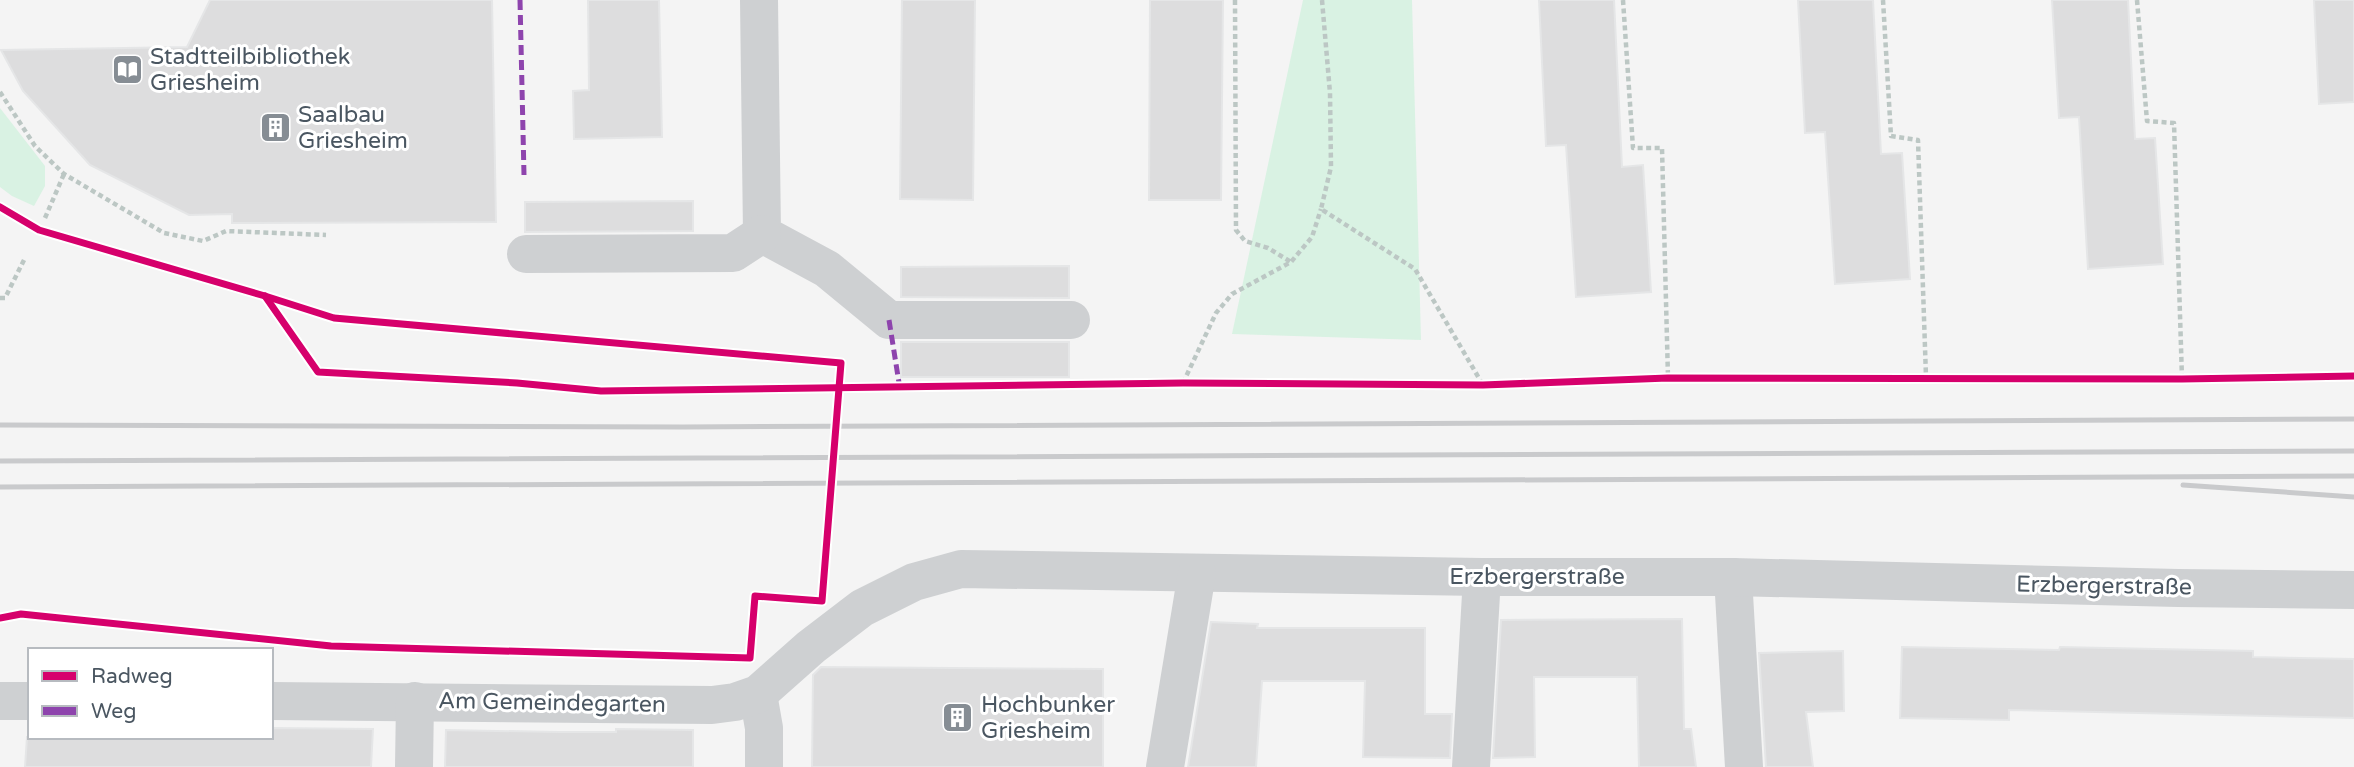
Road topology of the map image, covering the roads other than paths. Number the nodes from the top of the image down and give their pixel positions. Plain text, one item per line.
1 (759, 0) edge
2 (762, 234) junction
3 (526, 254) dead end
4 (1071, 320) dead end
5 (1197, 573) junction
6 (1482, 577) junction
7 (1733, 577) junction
8 (2354, 590) edge
9 (758, 694) junction
10 (0, 701) edge
11 (28, 701) edge
12 (273, 701) edge
13 (415, 701) junction
14 (414, 767) edge
15 (764, 767) edge
16 (1165, 767) edge
17 (1471, 767) edge
18 (1744, 767) edge

1 - 2 street
2 - 3 street
2 - 4 street
5 - 6 street, Erzbergerstraße
5 - 9 street, Erzbergerstraße
5 - 16 street
6 - 7 street, Erzbergerstraße
6 - 17 street
7 - 8 street, Erzbergerstraße
7 - 18 street
9 - 13 street, Am Gemeindegarten
9 - 15 street
10 - 11 street
12 - 13 street, Am Gemeindegarten
13 - 14 street

